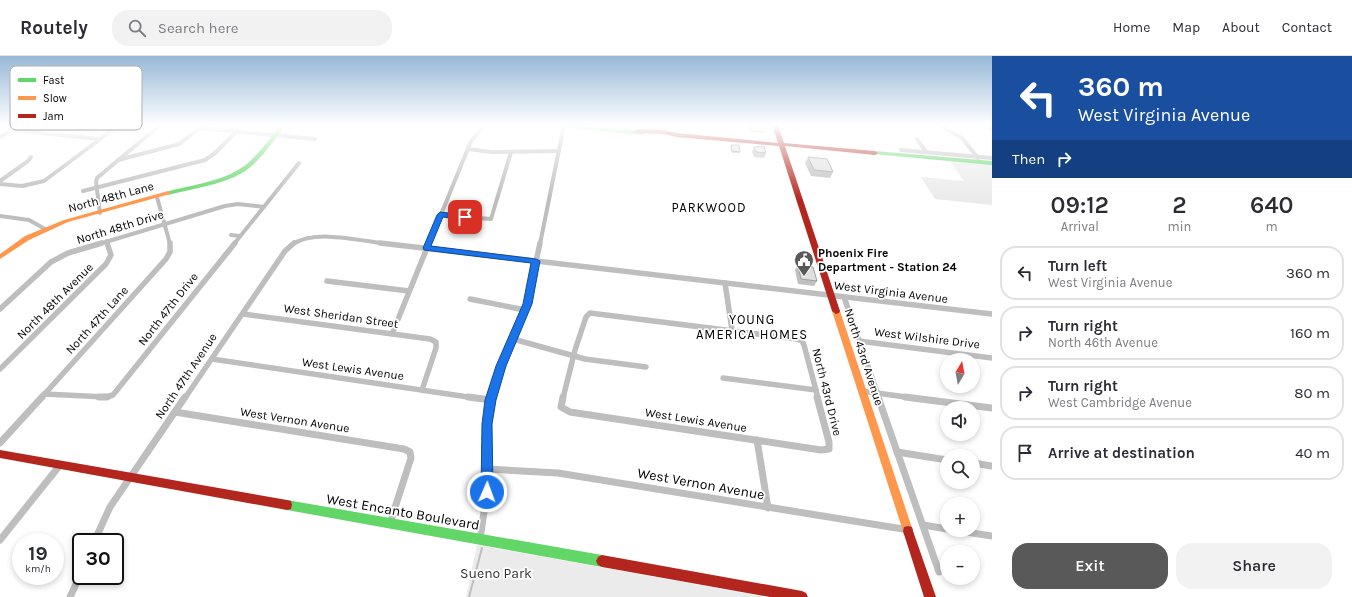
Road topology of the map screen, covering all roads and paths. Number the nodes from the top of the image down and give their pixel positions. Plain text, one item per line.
1 (84, 150) edge
2 (130, 150) edge
3 (155, 150) edge
4 (219, 150) edge
5 (262, 150) edge
6 (467, 150) edge
7 (486, 150) edge
8 (784, 150) edge
9 (864, 150) edge
10 (904, 150) edge
11 (972, 150) edge
12 (559, 151) joint
13 (511, 152) junction
14 (926, 152) joint
15 (31, 157) dead end
16 (979, 159) junction
17 (992, 159) edge
18 (118, 160) junction
19 (299, 162) dead end
20 (992, 163) edge
21 (0, 181) edge
22 (0, 184) edge
23 (97, 188) junction
24 (83, 191) dead end
25 (157, 197) junction
26 (264, 207) junction
27 (100, 213) junction
28 (440, 215) junction
29 (0, 216) edge
30 (165, 224) junction
31 (45, 229) junction
32 (231, 235) dead end
33 (305, 235) joint
34 (240, 236) junction
35 (107, 241) junction
36 (373, 242) junction
37 (370, 247) dead end
38 (426, 248) junction
39 (0, 257) edge
40 (536, 261) junction
41 (327, 280) dead end
42 (725, 283) junction
43 (787, 290) junction
44 (409, 291) junction
45 (832, 295) junction
46 (788, 296) dead end
47 (844, 297) junction
48 (470, 299) dead end
49 (0, 309) edge
50 (525, 310) junction
51 (243, 314) junction
52 (992, 314) edge
53 (732, 330) junction
54 (392, 334) junction
55 (512, 339) junction
56 (859, 341) junction
57 (573, 356) junction
58 (992, 358) edge
59 (212, 359) junction
60 (646, 367) dead end
61 (0, 369) edge
62 (723, 378) dead end
63 (422, 390) junction
64 (816, 390) junction
65 (862, 391) junction
66 (877, 393) junction
67 (44, 394) junction
68 (491, 400) junction
69 (992, 408) edge
70 (175, 412) junction
71 (757, 440) junction
72 (0, 443) edge
73 (829, 449) joint
74 (898, 452) junction
75 (0, 454) edge
76 (940, 459) edge
77 (980, 464) edge
78 (60, 465) junction
79 (992, 466) edge
80 (488, 469) junction
81 (131, 477) junction
82 (768, 508) junction
83 (390, 523) junction
84 (923, 525) junction
85 (940, 528) edge
86 (909, 530) junction
87 (98, 533) edge
88 (980, 534) edge
89 (992, 536) edge
90 (480, 539) junction
91 (0, 540) edge
92 (939, 572) dead end
93 (76, 585) edge
94 (70, 597) edge
95 (802, 597) edge
96 (930, 597) edge

1 - 22 street
2 - 18 street
3 - 18 street
4 - 23 street
5 - 25 main road, North 48th Lane
6 - 28 street
7 - 13 street
8 - 45 main road, North 43rd Avenue
9 - 16 main road
10 - 14 street
11 - 16 street
12 - 13 street
12 - 40 street
13 - 28 street
14 - 16 street
15 - 21 street
16 - 17 main road
16 - 20 main road
18 - 23 street
19 - 26 street, North 47th Drive
23 - 24 street
23 - 27 street
25 - 27 main road, North 48th Lane
25 - 30 street, North 47th Lane
26 - 30 street, North 48th Drive
26 - 34 street, North 47th Drive
27 - 31 main road, North 48th Lane
28 - 38 street
29 - 31 street
30 - 35 street, North 48th Drive
30 - 67 street, North 47th Lane
31 - 39 main road, North 48th Lane
32 - 34 street
33 - 36 street, West Virginia Avenue
33 - 51 street, North 47th Avenue
34 - 67 street, North 47th Drive
35 - 49 street, North 48th Drive
35 - 61 street, North 48th Avenue
36 - 37 street
36 - 38 street, West Virginia Avenue
38 - 40 street, West Virginia Avenue
38 - 44 street
40 - 42 street, West Virginia Avenue
40 - 50 street
41 - 44 street
42 - 43 street, West Virginia Avenue
42 - 53 street
43 - 45 street, West Virginia Avenue
43 - 46 street
44 - 54 street
45 - 47 street, West Virginia Avenue
45 - 65 main road, North 43rd Avenue
47 - 52 street, West Virginia Avenue
47 - 56 street, North 43rd Avenue
48 - 50 street
50 - 55 street
51 - 54 street, West Sheridan Street
51 - 59 street, North 47th Avenue
53 - 57 street
53 - 64 street, North 43rd Drive
54 - 63 street, West Sheridan Street
55 - 57 street
55 - 68 street
56 - 58 street, West Wilshire Drive
56 - 66 street, North 43rd Avenue
57 - 60 street
57 - 71 street, West Lewis Avenue
59 - 63 street, West Lewis Avenue
59 - 70 street, North 47th Avenue
62 - 64 street
63 - 68 street, West Lewis Avenue
64 - 73 street, North 43rd Drive
65 - 66 street
65 - 86 main road, North 43rd Avenue
66 - 69 street
66 - 74 street, North 43rd Avenue
67 - 72 street, North 47th Lane
68 - 80 street
70 - 81 street, North 47th Avenue
70 - 83 street, West Vernon Avenue
71 - 73 street, West Lewis Avenue
71 - 82 street
74 - 76 street
74 - 84 street, North 43rd Avenue
75 - 78 main road, West Encanto Boulevard
77 - 79 street
78 - 81 main road, West Encanto Boulevard
78 - 91 street
80 - 82 street, West Vernon Avenue
80 - 90 street
81 - 83 main road, West Encanto Boulevard
81 - 87 street, North 47th Avenue
82 - 86 street, West Vernon Avenue
83 - 90 main road, West Encanto Boulevard
84 - 85 street
84 - 92 street, North 43rd Avenue
86 - 96 main road, North 43rd Avenue
88 - 89 street
90 - 95 main road, West Encanto Boulevard
93 - 94 street

